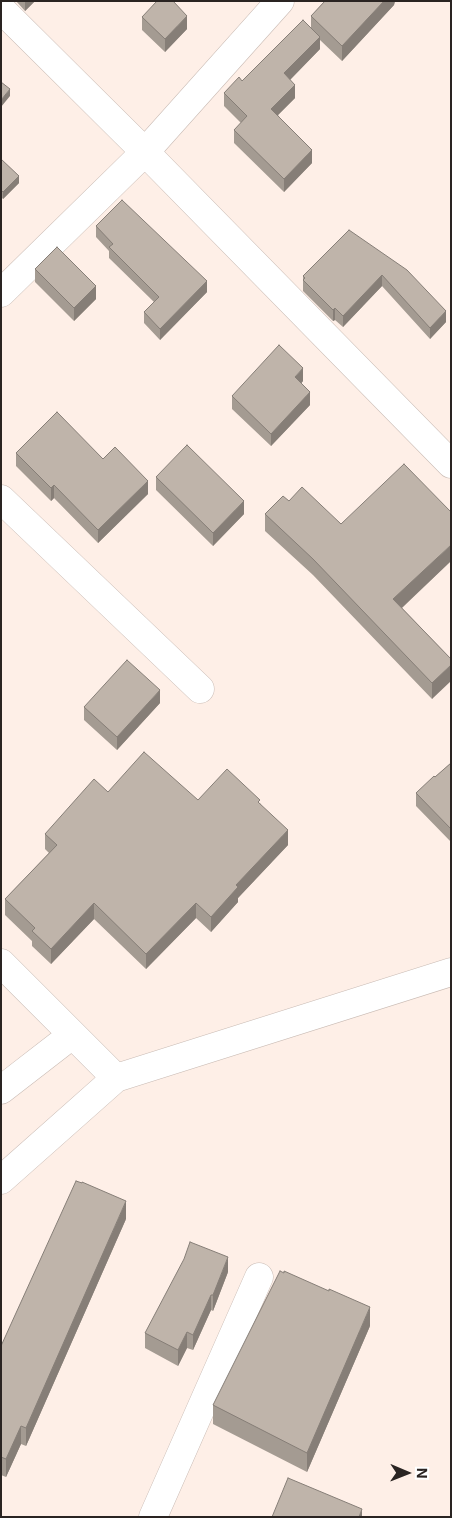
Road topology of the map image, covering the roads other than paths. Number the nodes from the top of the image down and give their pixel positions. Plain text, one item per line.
1 (280, 1) edge
2 (1, 9) edge
3 (145, 152) junction
4 (1, 293) edge
5 (451, 464) edge
6 (1, 499) edge
7 (200, 689) dead end
8 (1, 964) edge
9 (451, 972) edge
10 (72, 1035) junction
11 (116, 1078) junction
12 (1, 1090) edge
13 (1, 1180) edge
14 (258, 1277) dead end
15 (153, 1517) edge

1 - 3 street
2 - 3 street
3 - 4 street
3 - 5 street
6 - 7 street
8 - 10 street
9 - 11 street
10 - 11 street
10 - 12 street
11 - 13 street
14 - 15 street

